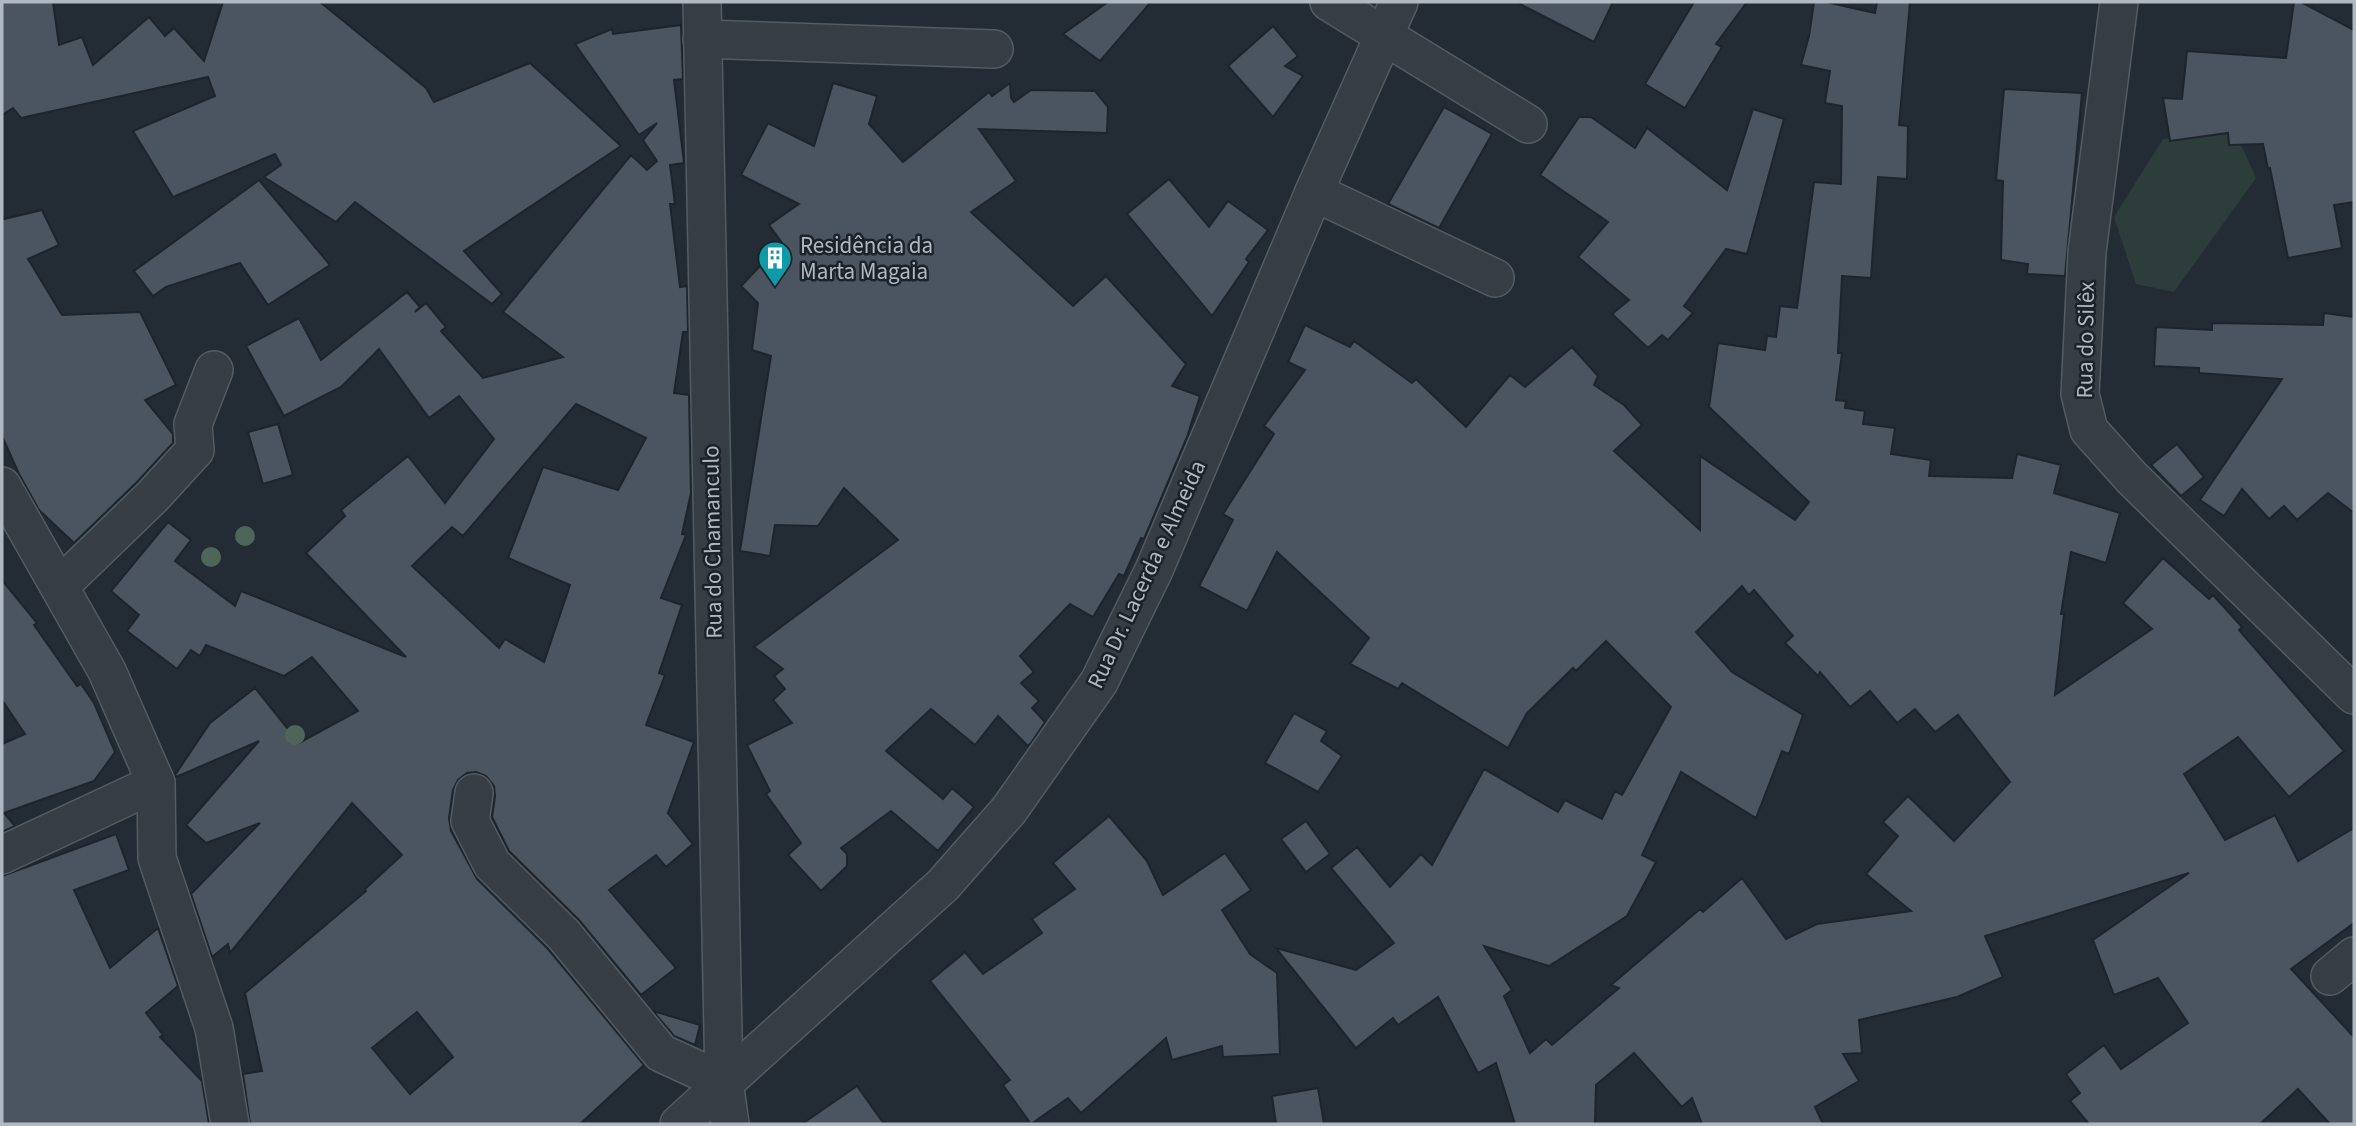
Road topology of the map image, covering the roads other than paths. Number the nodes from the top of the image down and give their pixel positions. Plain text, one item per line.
1 (702, 2) edge
2 (1329, 2) edge
3 (1399, 2) edge
4 (2119, 2) edge
5 (1384, 36) junction
6 (702, 39) junction
7 (994, 49) dead end
8 (1528, 124) dead end
9 (1314, 192) junction
10 (1495, 278) dead end
11 (214, 370) dead end
12 (2, 486) edge
13 (60, 586) junction
14 (2354, 695) edge
15 (156, 783) junction
16 (474, 793) dead end
17 (2, 855) edge
18 (724, 1082) junction
19 (230, 1124) edge
20 (679, 1124) edge
21 (730, 1124) edge

1 - 6 street, Rua do Chamanculo
2 - 5 street
3 - 5 street, Rua Dr. Lacerda e Almeida
4 - 14 street, Rua do Silêx
5 - 8 street
5 - 9 street, Rua Dr. Lacerda e Almeida
6 - 7 street
6 - 18 street, Rua do Chamanculo
9 - 10 street
9 - 18 street, Rua Dr. Lacerda e Almeida
11 - 13 street
12 - 13 street
13 - 15 street
15 - 17 street
15 - 19 street
16 - 18 street
18 - 20 street, Rua Dr. Lacerda e Almeida
18 - 21 street, Rua do Chamanculo

